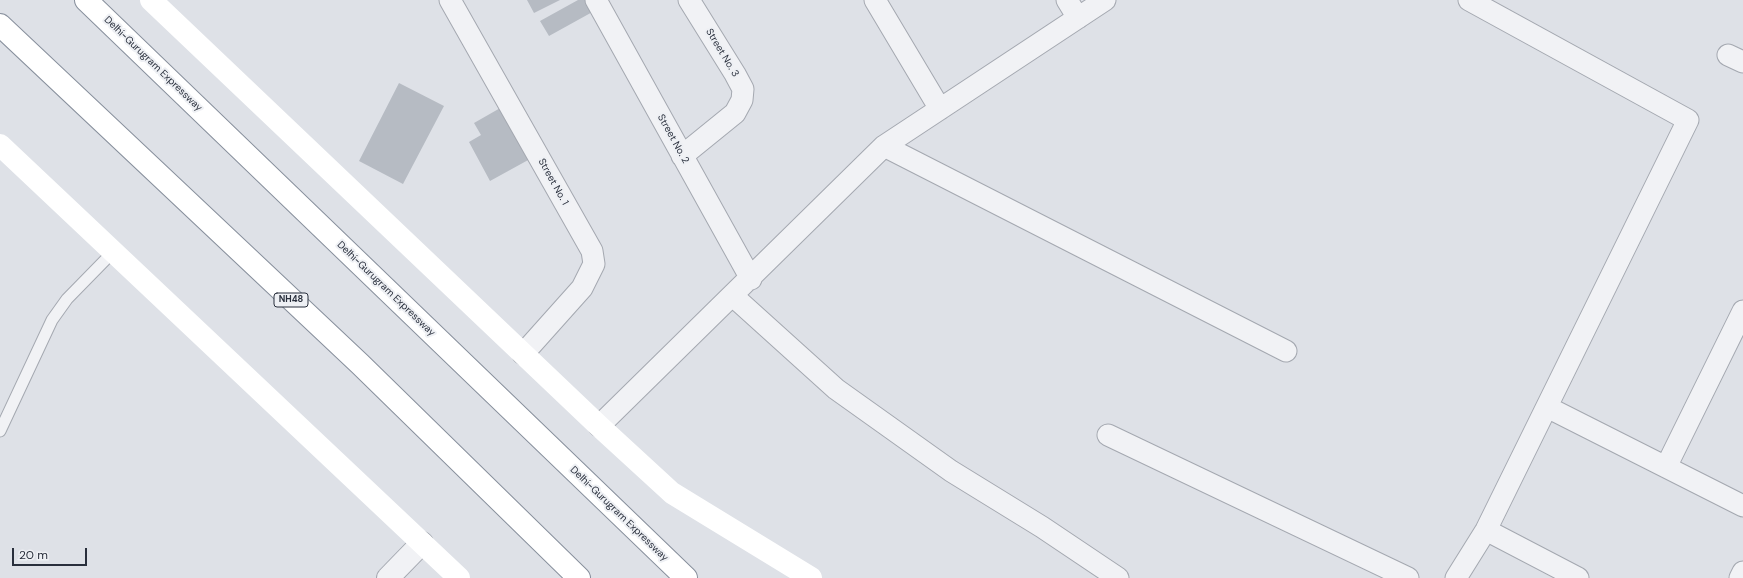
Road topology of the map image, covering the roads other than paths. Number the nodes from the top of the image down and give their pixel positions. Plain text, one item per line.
1 (86, 0) edge
2 (151, 0) edge
3 (450, 0) edge
4 (596, 0) edge
5 (689, 0) edge
6 (876, 0) edge
7 (1067, 0) edge
8 (1105, 0) edge
9 (1469, 0) edge
10 (1078, 18) junction
11 (0, 25) edge
12 (940, 109) junction
13 (0, 145) edge
14 (884, 146) junction
15 (682, 156) junction
16 (113, 252) junction
17 (751, 279) junction
18 (733, 296) junction
19 (1743, 311) edge
20 (1286, 351) dead end
21 (523, 354) junction
22 (1547, 407) junction
23 (599, 426) junction
24 (0, 431) edge
25 (1108, 435) dead end
26 (1666, 467) junction
27 (1743, 506) edge
28 (1486, 530) junction
29 (422, 543) junction
30 (1743, 572) edge
31 (388, 578) edge
32 (459, 578) edge
33 (579, 578) edge
34 (686, 578) edge
35 (811, 578) edge
36 (1118, 578) edge
37 (1408, 578) edge
38 (1456, 578) edge
39 (1578, 578) edge
40 (1740, 578) edge

1 - 34 main road, Delhi-Gurugram Expressway
2 - 21 main road
3 - 21 street, Street No. 1
4 - 15 street, Street No. 2
5 - 15 street, Street No. 3
6 - 12 street
7 - 10 street
8 - 10 street
9 - 22 street
10 - 12 street
11 - 33 main road, NH48
12 - 14 street
13 - 16 main road
14 - 17 street
14 - 20 street
15 - 17 street, Street No. 2
16 - 24 lane
16 - 29 main road
17 - 18 street
18 - 23 street
18 - 36 street
19 - 26 street
21 - 23 main road
22 - 26 street
22 - 28 street
23 - 35 main road
25 - 37 street
26 - 27 street
28 - 38 street
28 - 39 street
29 - 31 street
29 - 32 main road
30 - 40 street

